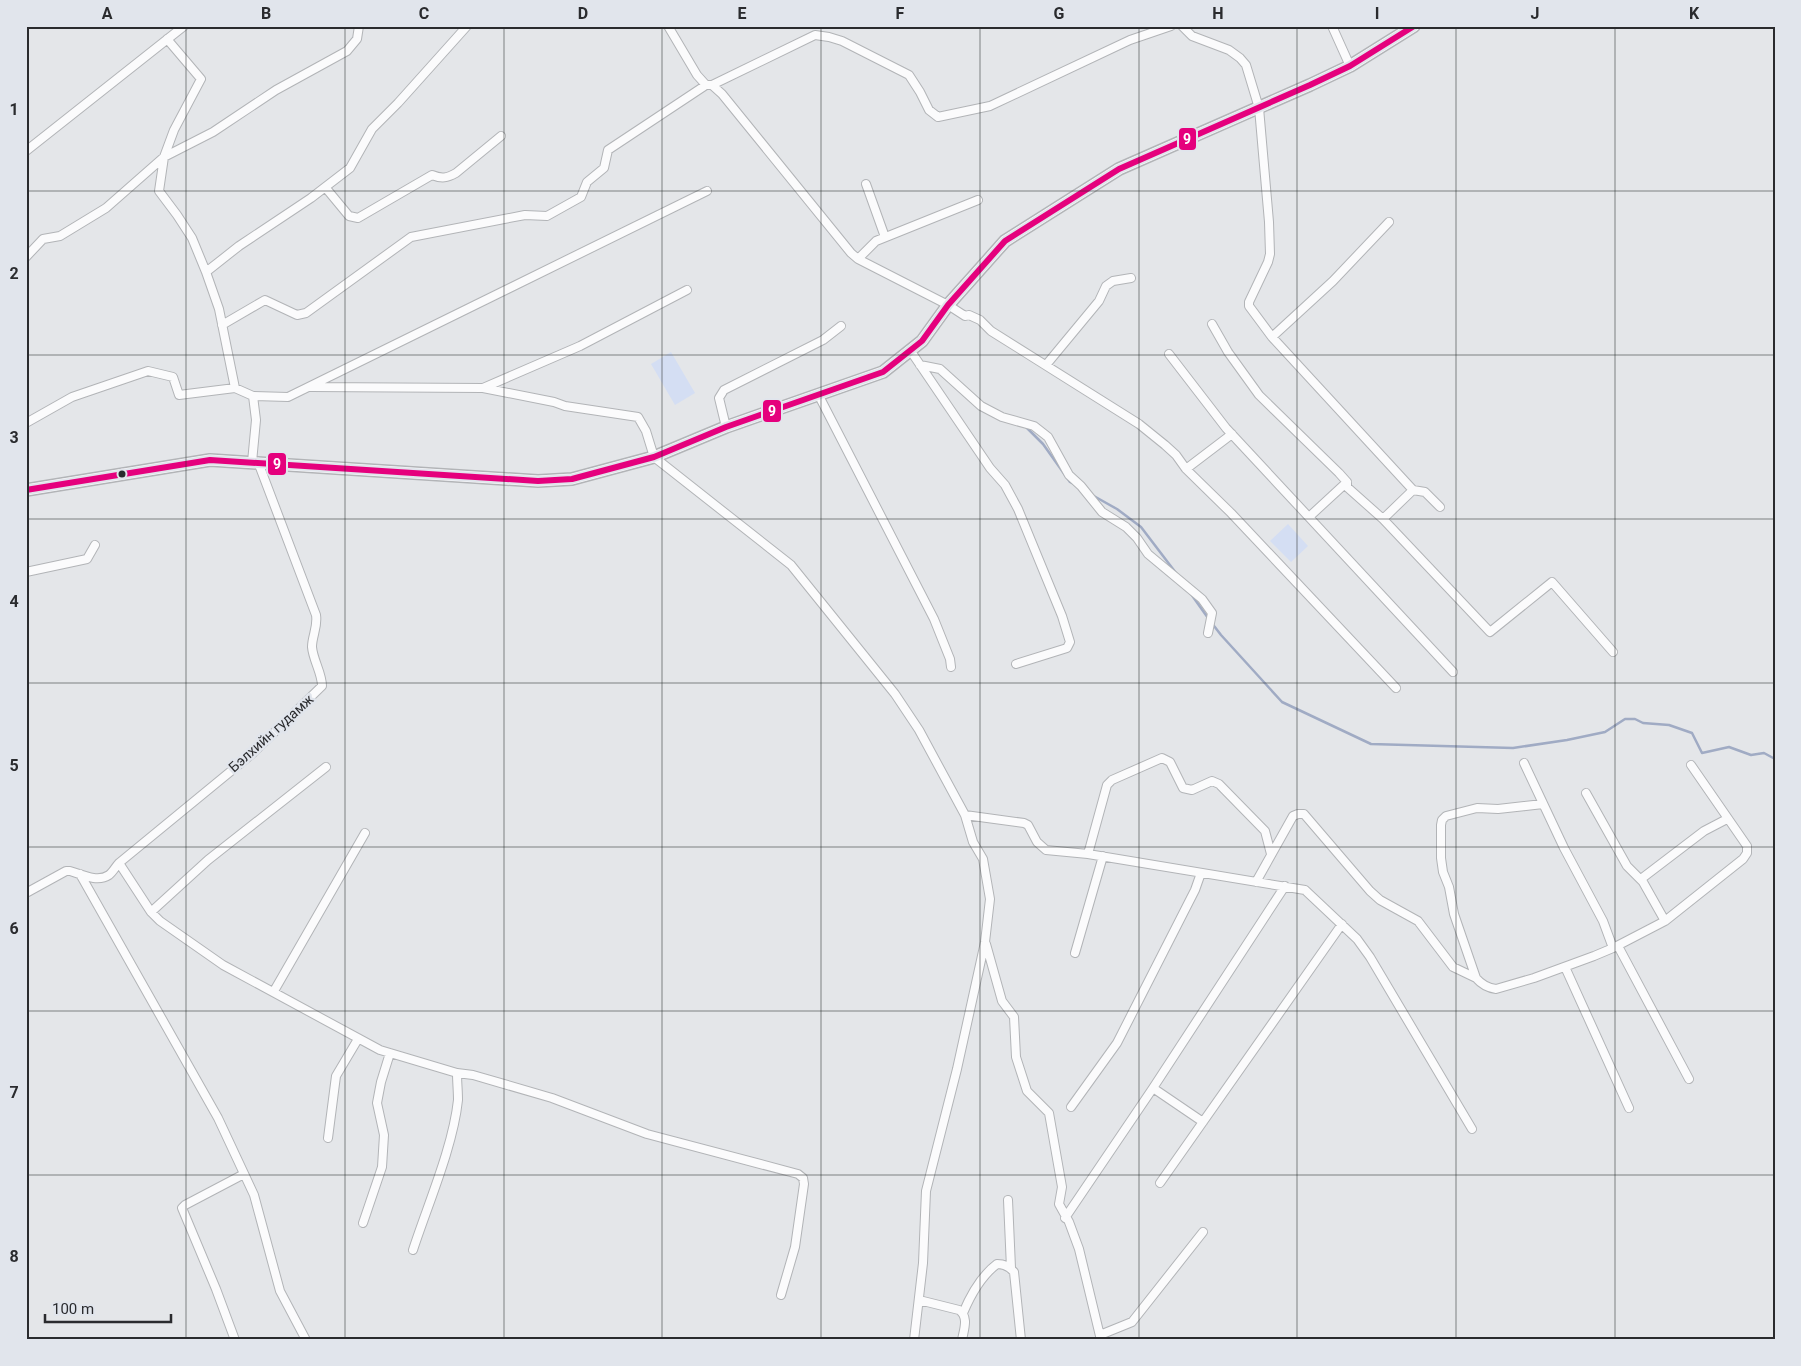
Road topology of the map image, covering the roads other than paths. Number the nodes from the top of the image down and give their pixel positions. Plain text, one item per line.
1 (184, 26) edge
2 (359, 26) edge
3 (467, 26) edge
4 (668, 26) edge
5 (814, 26) edge
6 (1171, 26) edge
7 (1182, 26) edge
8 (1332, 26) edge
9 (1414, 26) edge
10 (815, 35) junction
11 (167, 39) junction
12 (1350, 66) junction
13 (709, 85) junction
14 (1259, 108) junction
15 (501, 136) dead end
16 (26, 151) edge
17 (164, 157) junction
18 (866, 184) dead end
19 (326, 187) junction
20 (707, 191) dead end
21 (978, 200) dead end
22 (1389, 222) dead end
23 (885, 237) junction
24 (26, 257) edge
25 (858, 259) junction
26 (206, 272) junction
27 (1131, 278) dead end
28 (687, 290) dead end
29 (948, 305) junction
30 (1212, 324) dead end
31 (222, 325) junction
32 (841, 326) dead end
33 (1272, 337) junction
34 (910, 350) junction
35 (1168, 354) dead end
36 (920, 365) junction
37 (1046, 366) junction
38 (309, 387) junction
39 (235, 388) junction
40 (483, 388) junction
41 (818, 394) junction
42 (254, 396) junction
43 (26, 424) edge
44 (726, 427) junction
45 (1232, 434) junction
46 (654, 457) junction
47 (255, 462) junction
48 (1186, 469) junction
49 (1347, 482) junction
50 (26, 490) edge
51 (1413, 490) junction
52 (1440, 507) dead end
53 (1309, 517) junction
54 (1383, 519) junction
55 (95, 545) dead end
56 (26, 572) edge
57 (1209, 629) dead end
58 (1613, 652) dead end
59 (1016, 664) dead end
60 (951, 667) dead end
61 (1453, 672) dead end
62 (1396, 688) dead end
63 (1524, 763) dead end
64 (1690, 765) dead end
65 (326, 767) dead end
66 (1586, 793) dead end
67 (1543, 804) junction
68 (965, 815) junction
69 (1727, 819) junction
70 (365, 833) dead end
71 (1088, 854) junction
72 (1272, 854) junction
73 (1103, 856) junction
74 (120, 863) junction
75 (80, 874) junction
76 (1201, 874) junction
77 (1641, 879) junction
78 (1256, 882) junction
79 (1285, 886) junction
80 (26, 893) edge
81 (151, 912) junction
82 (1665, 921) junction
83 (1342, 924) junction
84 (985, 942) junction
85 (1615, 947) junction
86 (1075, 953) dead end
87 (1565, 967) junction
88 (1476, 978) junction
89 (274, 991) junction
90 (358, 1039) junction
91 (390, 1052) junction
92 (457, 1073) junction
93 (1689, 1079) dead end
94 (1153, 1088) junction
95 (1072, 1107) dead end
96 (1629, 1108) dead end
97 (1203, 1122) junction
98 (1472, 1129) dead end
99 (328, 1138) dead end
100 (244, 1174) junction
101 (1160, 1183) dead end
102 (1008, 1200) dead end
103 (1066, 1218) junction
104 (363, 1224) dead end
105 (1203, 1232) dead end
106 (413, 1250) dead end
107 (1011, 1268) junction
108 (781, 1295) dead end
109 (919, 1300) junction
110 (963, 1313) junction
111 (1101, 1337) edge
112 (234, 1340) edge
113 (306, 1340) edge
114 (914, 1340) edge
115 (962, 1340) edge
116 (1021, 1340) edge

1 - 11 street
2 - 17 street
3 - 19 street
4 - 13 street
5 - 10 street
6 - 10 street
7 - 14 street
8 - 12 street
9 - 12 main road
10 - 13 street
11 - 16 street
11 - 17 street
12 - 14 main road
13 - 25 street
13 - 31 street
14 - 29 main road
14 - 33 street
15 - 19 street
17 - 24 street
17 - 26 street
18 - 23 street
19 - 26 street
20 - 38 street
21 - 23 street
22 - 33 street
23 - 25 street
25 - 29 street
26 - 31 street
27 - 37 street
28 - 40 street
29 - 34 main road
29 - 37 street
30 - 49 street
31 - 39 street
32 - 44 street
33 - 51 street
34 - 36 street
34 - 41 main road
35 - 45 street
36 - 57 street
36 - 59 street
37 - 48 street
38 - 40 street
38 - 42 street
39 - 42 street
39 - 43 street
40 - 46 street
41 - 44 main road
41 - 60 street
42 - 47 street
44 - 46 main road
45 - 48 street
45 - 53 street
46 - 47 main road
46 - 68 street
47 - 50 main road
47 - 74 street, Бэлхийн гудамж
48 - 62 street
49 - 53 street
49 - 54 street
51 - 52 street
51 - 54 street
53 - 61 street
54 - 58 street
55 - 56 street
63 - 67 street
64 - 69 street
65 - 81 street
66 - 77 street
67 - 85 street
67 - 88 street
68 - 71 street
68 - 84 street
69 - 77 street
69 - 82 street
70 - 89 street
71 - 72 street
71 - 73 street
72 - 78 street
72 - 88 street
73 - 76 street
73 - 86 street
74 - 75 street, Бэлхийн гудамж
74 - 81 street
75 - 80 street, Бэлхийн гудамж
75 - 100 street
76 - 78 street
76 - 95 street
77 - 82 street
78 - 79 street
79 - 83 street
79 - 94 street
81 - 89 street
82 - 85 street
83 - 97 street
83 - 98 street
84 - 103 street
84 - 109 street
85 - 87 street
85 - 93 street
87 - 88 street
87 - 96 street
89 - 90 street
90 - 91 street
90 - 99 street
91 - 92 street
91 - 104 street
92 - 106 street
92 - 108 street
94 - 97 street
94 - 103 street
97 - 101 street
100 - 112 street
100 - 113 street
102 - 107 street
103 - 111 street
105 - 111 street
107 - 110 street
107 - 116 street
109 - 110 street
109 - 114 street
110 - 115 street

